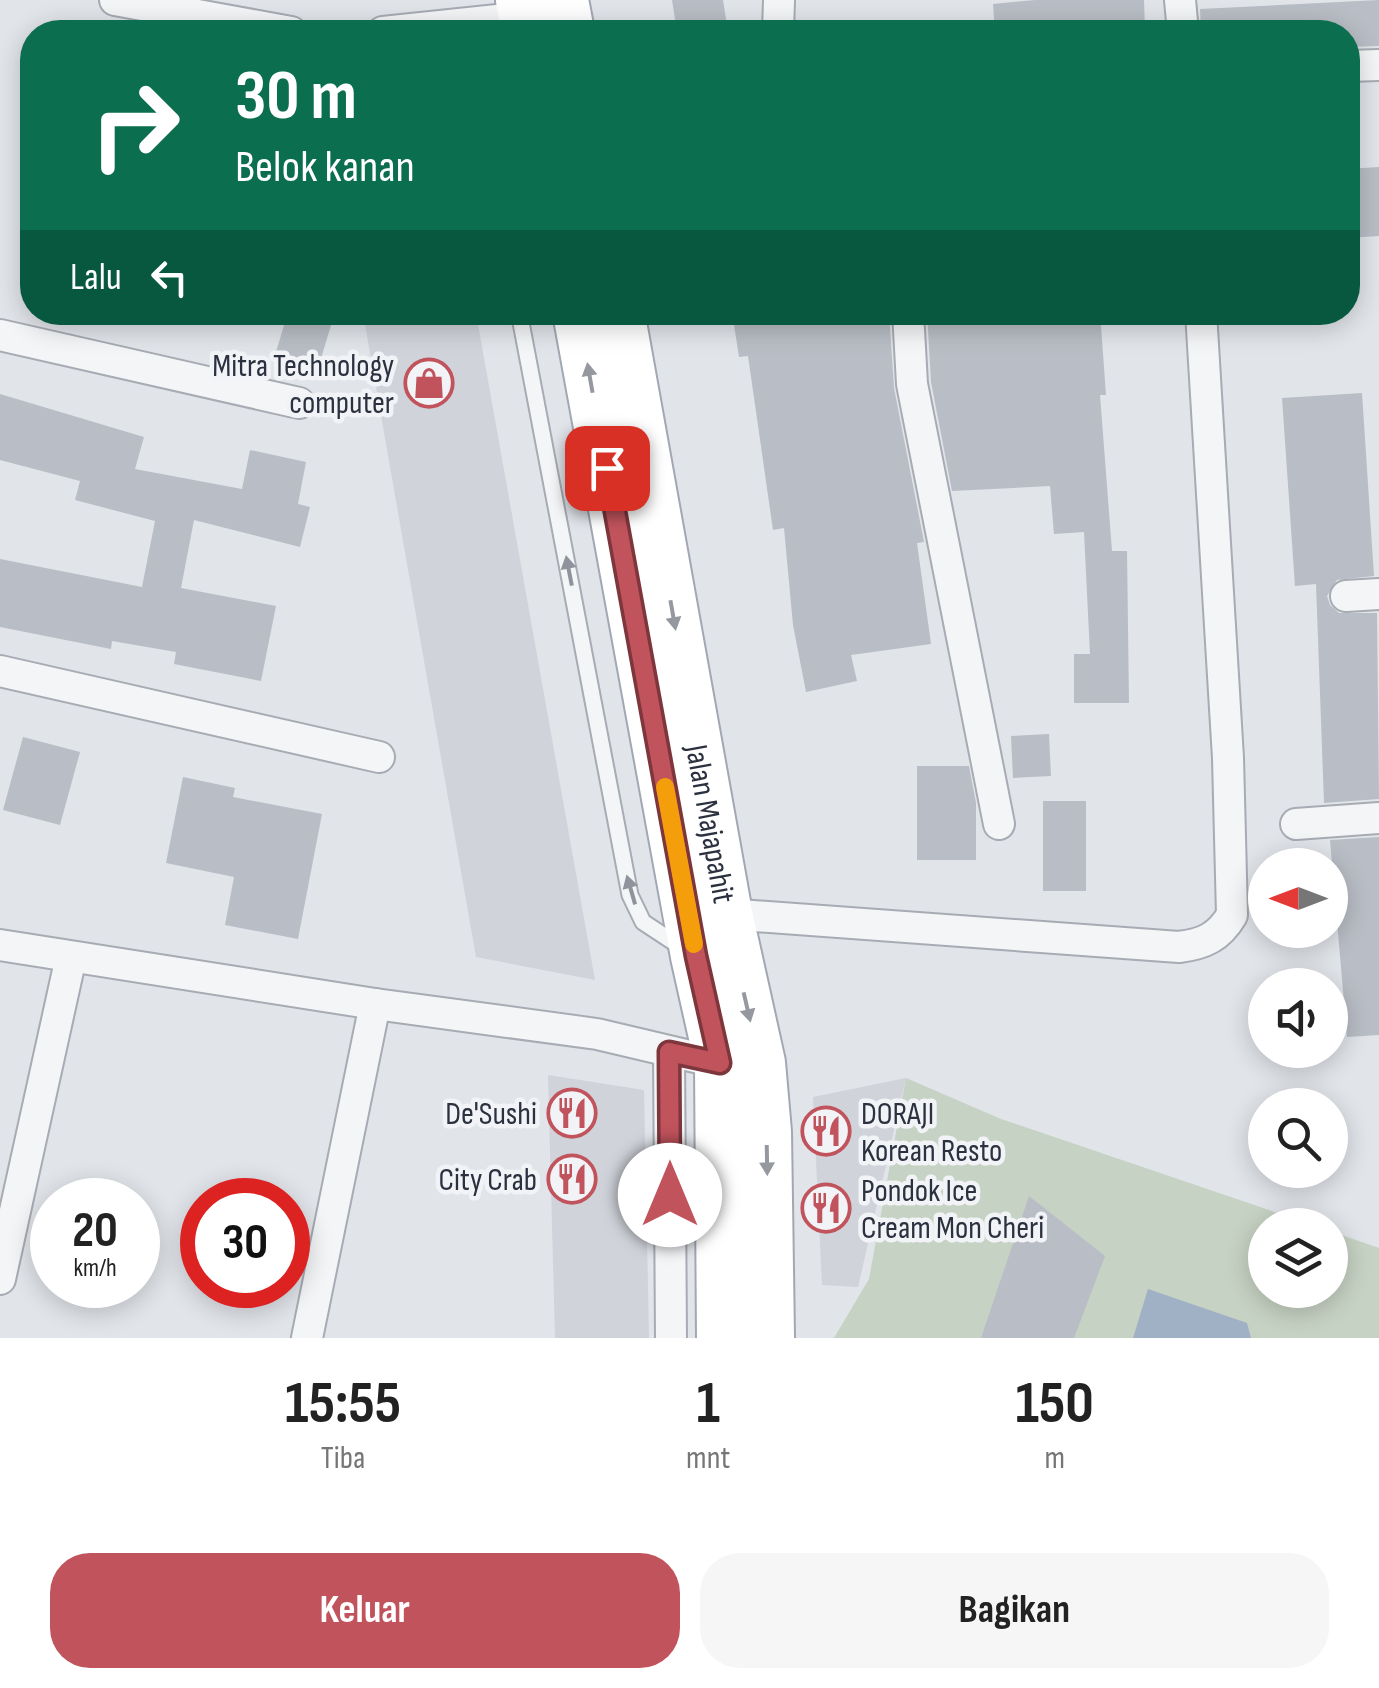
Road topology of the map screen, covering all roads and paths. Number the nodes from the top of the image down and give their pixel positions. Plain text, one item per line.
1 (115, 0) edge
2 (541, 16) edge
3 (225, 20) edge
4 (502, 20) edge
5 (521, 325) edge
6 (582, 325) edge
7 (620, 325) edge
8 (909, 325) edge
9 (1202, 325) edge
10 (0, 335) edge
11 (299, 403) dead end
12 (633, 503) junction
13 (1379, 594) edge
14 (1346, 596) dead end
15 (0, 671) edge
16 (379, 757) dead end
17 (1379, 818) edge
18 (998, 824) dead end
19 (1296, 824) dead end
20 (727, 914) junction
21 (0, 945) edge
22 (696, 956) junction
23 (71, 957) junction
24 (375, 1004) junction
25 (669, 1052) junction
26 (720, 1063) junction
27 (0, 1279) edge
28 (307, 1338) edge
29 (671, 1338) edge
30 (722, 1338) edge
31 (769, 1338) edge

1 - 3 street
2 - 4 street
22 -> 5 lane
12 -> 6 main road
7 - 12 main road, Jalan Majapahit
8 - 18 street
9 - 20 street
10 - 11 street
12 -> 20 main road, Jalan Majapahit
12 - 22 main road
13 - 14 street
15 - 16 street
17 - 19 street
20 -> 31 main road, Jalan Majapahit
21 - 23 street
22 - 26 main road
23 - 24 street
23 - 27 street
24 - 25 street
24 - 28 street
25 - 26 street
25 - 29 street
26 - 30 main road

